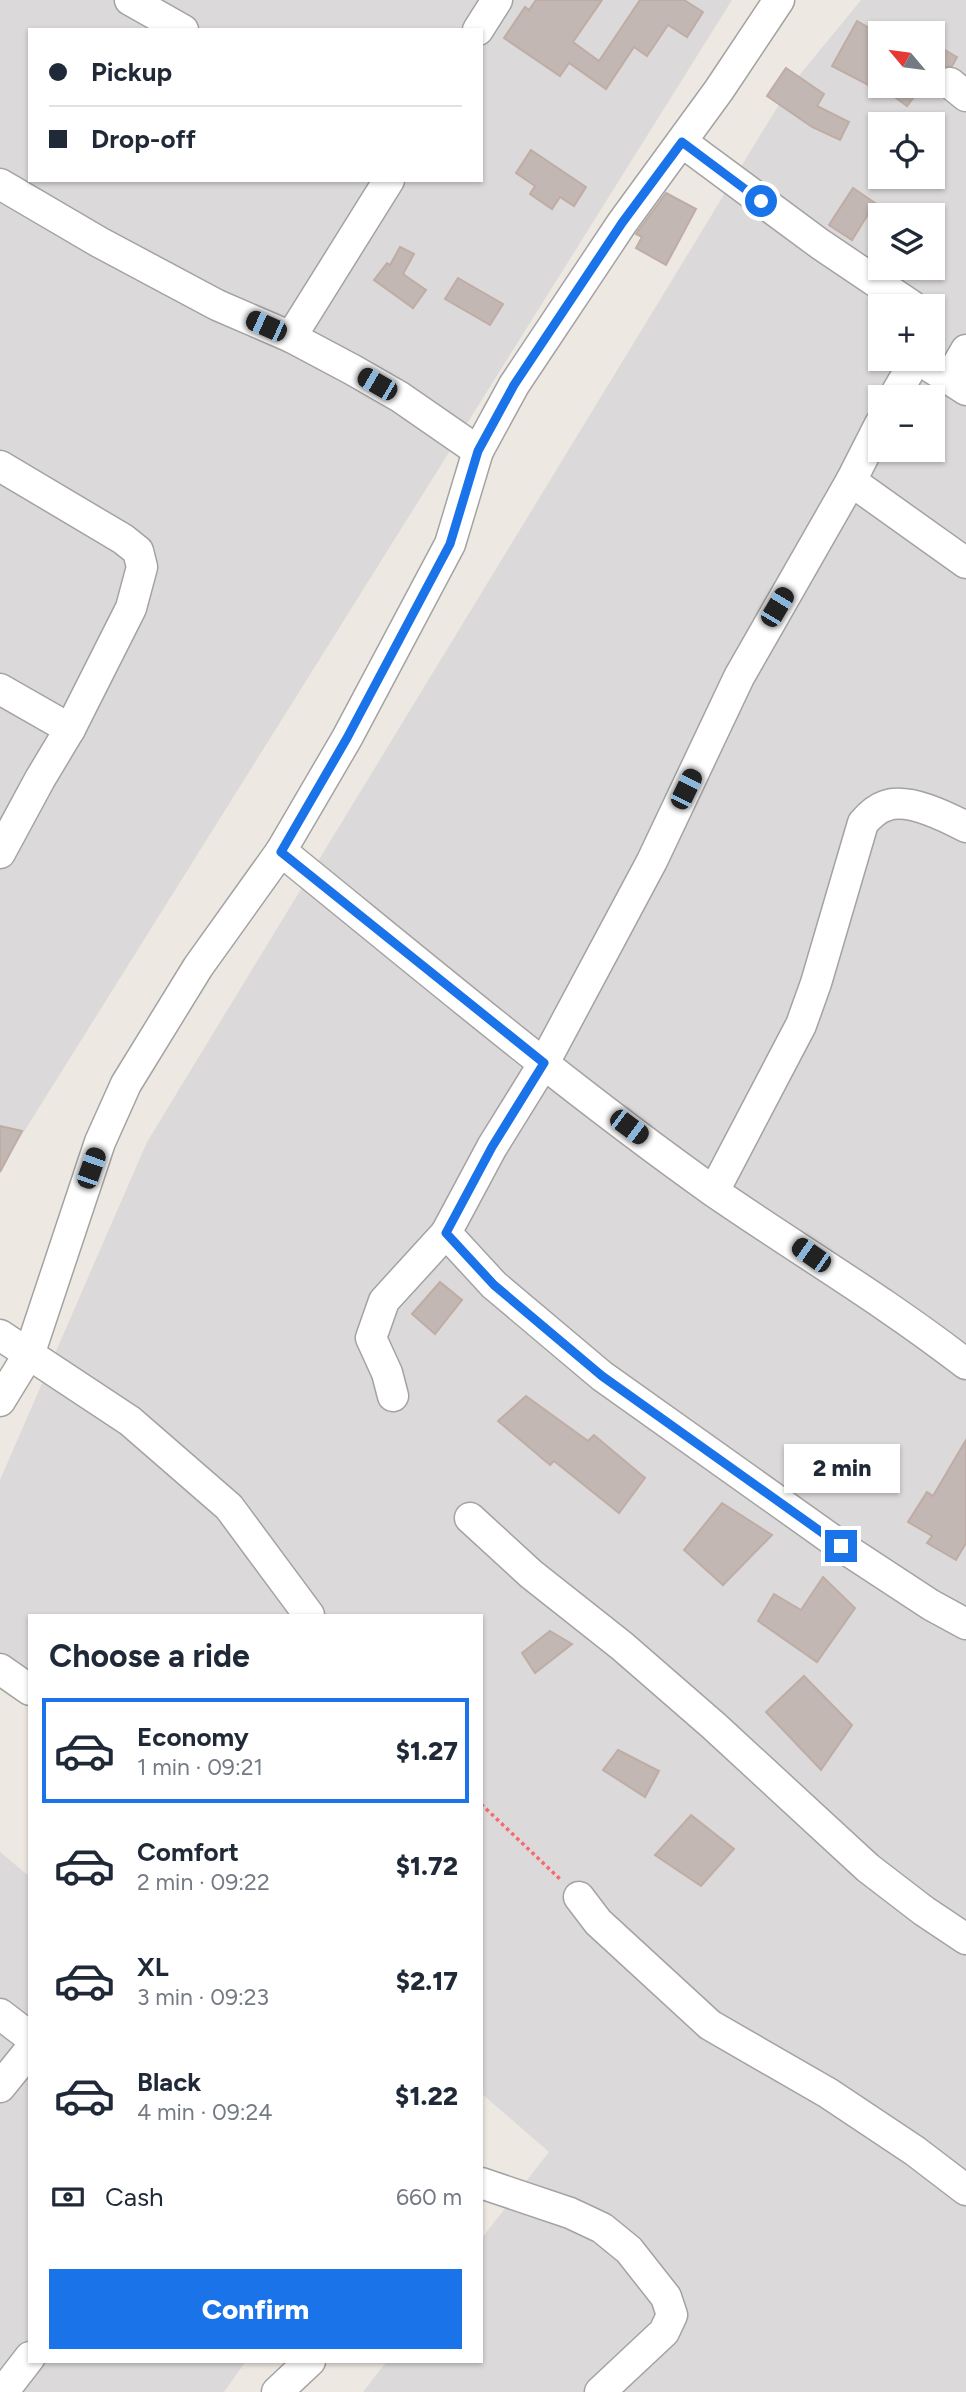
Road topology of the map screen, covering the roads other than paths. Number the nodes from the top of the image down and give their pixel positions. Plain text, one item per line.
1 (130, 0) edge
2 (497, 0) edge
3 (779, 0) edge
4 (179, 28) edge
5 (479, 28) edge
6 (682, 142) junction
7 (388, 182) edge
8 (0, 184) edge
9 (894, 294) edge
10 (290, 337) junction
11 (966, 350) edge
12 (936, 371) edge
13 (957, 384) edge
14 (868, 448) edge
15 (478, 451) junction
16 (0, 466) edge
17 (851, 481) junction
18 (966, 563) edge
19 (0, 690) edge
20 (70, 729) junction
21 (966, 827) edge
22 (281, 852) junction
23 (0, 853) edge
24 (544, 1063) junction
25 (714, 1191) junction
26 (446, 1233) junction
27 (0, 1335) edge
28 (30, 1352) junction
29 (966, 1364) edge
30 (393, 1396) dead end
31 (0, 1401) edge
32 (470, 1518) dead end
33 (308, 1614) edge
34 (966, 1624) edge
35 (0, 1669) edge
36 (28, 1689) edge
37 (579, 1897) road end
38 (966, 1939) edge
39 (0, 2014) edge
40 (28, 2036) edge
41 (28, 2052) edge
42 (0, 2087) edge
43 (483, 2184) edge
44 (966, 2190) edge
45 (28, 2360) edge
46 (308, 2363) edge
47 (3, 2392) edge
48 (277, 2392) edge
49 (600, 2392) edge

1 - 4 street
2 - 5 street
3 - 6 street
6 - 9 street
6 - 15 street
7 - 10 street
8 - 10 street
10 - 15 street
11 - 13 street
12 - 13 street
14 - 17 street
15 - 22 street
16 - 20 street
17 - 18 street
17 - 24 street
19 - 20 street
20 - 23 street
21 - 25 street
22 - 24 street
22 - 28 street
24 - 25 street
24 - 26 street
25 - 29 street
26 - 30 street
26 - 34 street
27 - 28 street
28 - 31 street
28 - 33 street
32 - 38 street
35 - 36 street
37 - 44 street
39 - 40 street
41 - 42 street
43 - 49 street
45 - 47 street
46 - 48 street

